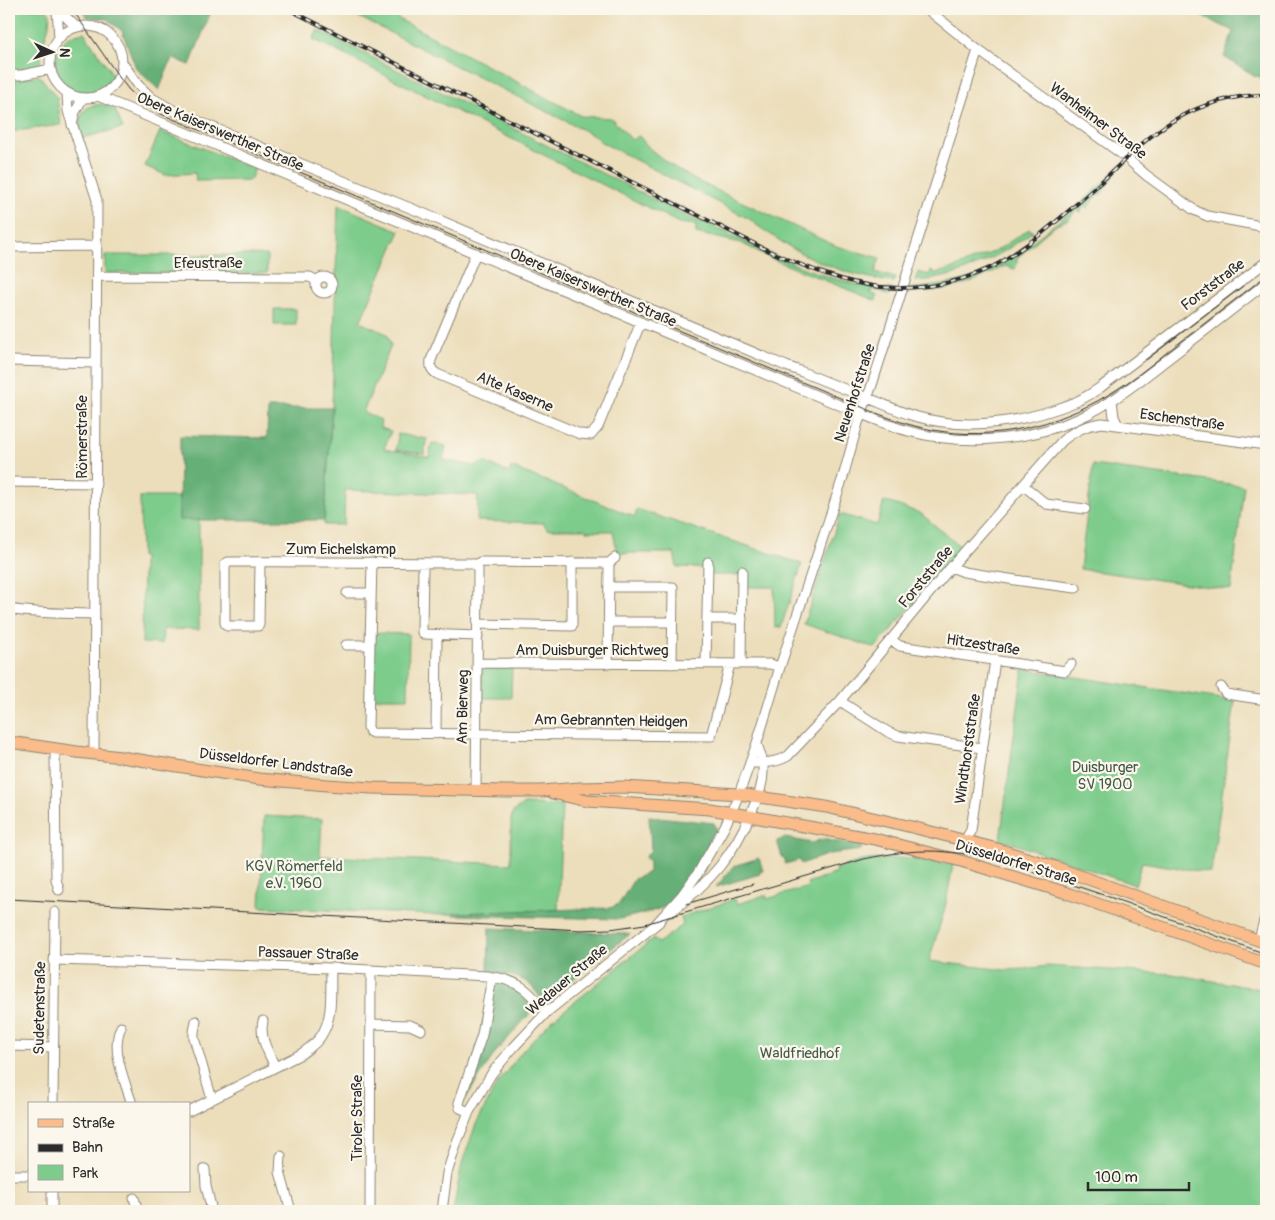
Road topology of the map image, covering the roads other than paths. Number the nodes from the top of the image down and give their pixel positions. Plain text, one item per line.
1 (58, 9) edge
2 (927, 9) edge
3 (76, 28) junction
4 (60, 38) junction
5 (978, 50) junction
6 (122, 62) junction
7 (51, 69) junction
8 (9, 74) edge
9 (67, 93) junction
10 (98, 96) junction
11 (83, 98) junction
12 (72, 125) junction
13 (1266, 227) edge
14 (97, 246) junction
15 (9, 247) edge
16 (476, 253) junction
17 (1266, 262) edge
18 (97, 276) junction
19 (317, 280) dead end
20 (1266, 284) edge
21 (641, 322) junction
22 (9, 362) edge
23 (96, 363) junction
24 (867, 398) junction
25 (1080, 400) joint
26 (1112, 400) junction
27 (862, 414) junction
28 (1088, 414) joint
29 (1118, 425) junction
30 (1266, 445) edge
31 (9, 482) edge
32 (96, 483) junction
33 (1023, 485) junction
34 (1085, 509) dead end
35 (260, 562) junction
36 (372, 562) junction
37 (572, 562) junction
38 (708, 562) dead end
39 (423, 563) junction
40 (475, 565) junction
41 (951, 568) junction
42 (742, 571) dead end
43 (609, 587) junction
44 (1076, 588) dead end
45 (346, 593) dead end
46 (371, 593) junction
47 (9, 609) edge
48 (95, 614) junction
49 (707, 618) junction
50 (742, 619) junction
51 (609, 622) junction
52 (672, 622) junction
53 (478, 624) junction
54 (437, 635) junction
55 (478, 636) junction
56 (891, 640) junction
57 (346, 645) dead end
58 (370, 645) junction
59 (995, 660) junction
60 (477, 663) junction
61 (608, 664) junction
62 (672, 664) junction
63 (706, 664) junction
64 (730, 664) junction
65 (741, 664) junction
66 (1071, 664) dead end
67 (780, 667) junction
68 (1221, 687) dead end
69 (1266, 700) edge
70 (840, 701) junction
71 (436, 734) junction
72 (477, 734) junction
73 (9, 742) edge
74 (757, 743) junction
75 (982, 748) junction
76 (55, 749) junction
77 (94, 754) junction
78 (750, 763) junction
79 (763, 763) junction
80 (476, 791) junction
81 (541, 791) junction
82 (739, 794) junction
83 (758, 796) junction
84 (731, 812) junction
85 (750, 816) junction
86 (965, 841) junction
87 (59, 890) dead end
88 (55, 912) dead end
89 (1266, 913) edge
90 (656, 925) junction
91 (1262, 941) edge
92 (54, 960) junction
93 (1266, 964) edge
94 (331, 968) junction
95 (372, 970) junction
96 (492, 976) junction
97 (547, 1012) junction
98 (196, 1021) dead end
99 (263, 1021) dead end
100 (371, 1024) junction
101 (121, 1027) dead end
102 (421, 1030) dead end
103 (9, 1046) edge
104 (53, 1047) junction
105 (275, 1067) junction
106 (212, 1099) junction
107 (53, 1102) edge
108 (131, 1102) edge
109 (190, 1110) edge
110 (469, 1112) junction
111 (281, 1156) dead end
112 (205, 1169) dead end
113 (9, 1175) edge
114 (28, 1175) edge
115 (52, 1192) edge
116 (134, 1198) dead end
117 (52, 1211) edge
118 (138, 1211) edge
119 (212, 1211) edge
120 (291, 1211) edge
121 (370, 1211) edge
122 (442, 1211) edge

1 - 3 street
1 - 4 street
2 - 5 street, Wanheimer Straße
3 - 4 street
3 - 6 street
4 - 7 street
5 - 13 street, Wanheimer Straße
5 - 24 street, Neuenhofstraße
6 - 10 street
6 - 24 street, Obere Kaiserswerther Straße
7 - 8 street
7 - 9 street
9 - 11 street
9 - 12 street, Römerstraße
10 - 11 street
10 - 16 street, Obere Kaiserswerther Straße
11 - 12 street
12 - 14 street, Römerstraße
14 - 15 street
14 - 18 street, Römerstraße
16 - 21 street, Obere Kaiserswerther Straße
16 - 21 street, Alte Kaserne
17 - 25 street, Forststraße
18 - 19 street, Efeustraße
18 - 23 street, Römerstraße
20 - 26 street, Forststraße
21 - 27 street, Obere Kaiserswerther Straße
22 - 23 street
23 - 32 street, Römerstraße
24 - 25 street, Obere Kaiserswerther Straße
24 - 27 street, Neuenhofstraße
26 - 28 street, Forststraße
26 - 29 street, Eschenstraße
27 - 28 street, Obere Kaiserswerther Straße
27 - 67 street, Neuenhofstraße
29 - 30 street, Eschenstraße
29 - 33 street, Forststraße
31 - 32 street
32 - 48 street, Römerstraße
33 - 34 street
33 - 41 street, Forststraße
35 - 35 street, Zum Eichelskamp
35 - 36 street, Zum Eichelskamp
36 - 39 street, Zum Eichelskamp
36 - 46 street, Am Gebrannten Heidgen
37 - 40 street, Zum Eichelskamp
37 - 43 street, Zum Eichelskamp
37 - 53 street
38 - 49 street
39 - 40 street, Zum Eichelskamp
39 - 54 street
40 - 53 street, Am Bierweg
41 - 44 street
41 - 56 street, Forststraße
42 - 50 street
43 - 51 street, Zum Eichelskamp
43 - 52 street
45 - 46 street
46 - 58 street, Am Gebrannten Heidgen
47 - 48 street
48 - 77 street, Römerstraße
49 - 50 street
49 - 63 street
50 - 65 street
51 - 52 street
51 - 61 street, Zum Eichelskamp
52 - 62 street
53 - 55 street, Am Bierweg
54 - 55 street
54 - 71 street
55 - 60 street, Am Bierweg
56 - 59 street, Hitzestraße
56 - 70 street, Forststraße
57 - 58 street
58 - 71 street, Am Gebrannten Heidgen
59 - 66 street, Hitzestraße
59 - 75 street, Windthorststraße
60 - 61 street, Am Duisburger Richtweg
60 - 72 street, Am Bierweg
61 - 62 street, Am Duisburger Richtweg
62 - 63 street, Am Duisburger Richtweg
63 - 64 street, Am Duisburger Richtweg
64 - 65 street, Am Duisburger Richtweg
64 - 72 street, Am Gebrannten Heidgen
65 - 67 street, Am Duisburger Richtweg
67 - 74 street, Neuenhofstraße
68 - 69 street
70 - 75 street
70 - 79 street, Forststraße
71 - 72 street, Am Gebrannten Heidgen
72 - 80 street, Am Bierweg
73 - 76 main road, Düsseldorfer Landstraße
74 - 78 street, Neuenhofstraße
74 - 79 street
75 - 86 street, Windthorststraße
76 - 77 main road, Düsseldorfer Landstraße
76 - 87 street
77 - 80 main road, Düsseldorfer Landstraße
78 - 79 street
78 - 82 street, Neuenhofstraße
79 - 83 street
80 - 81 main road, Düsseldorfer Landstraße
81 - 82 main road, Düsseldorfer Landstraße
81 - 84 main road, Düsseldorfer Landstraße
82 - 83 main road, Düsseldorfer Landstraße
82 - 84 street, Neuenhofstraße
83 - 85 street, Wedauer Straße
83 - 86 main road, Düsseldorfer Straße
84 - 85 main road, Düsseldorfer Landstraße
84 - 90 street, Wedauer Straße
85 - 90 street, Wedauer Straße
85 - 93 main road, Düsseldorfer Straße
86 - 91 main road, Düsseldorfer Straße
88 - 92 street, Sudetenstraße
89 - 91 street
90 - 97 street, Wedauer Straße
92 - 94 street, Passauer Straße
92 - 104 street, Sudetenstraße
94 - 95 street, Passauer Straße
94 - 105 street
95 - 96 street, Passauer Straße
95 - 100 street, Tiroler Straße
96 - 97 street, Passauer Straße
96 - 110 street
97 - 110 street, Wedauer Straße
98 - 106 street
99 - 105 street
100 - 102 street
100 - 121 street, Tiroler Straße
101 - 108 street
103 - 104 street
104 - 107 street, Sudetenstraße
105 - 106 street
106 - 109 street
110 - 122 street, Wedauer Straße
111 - 120 street
112 - 119 street
113 - 114 street
115 - 117 street
116 - 118 street

